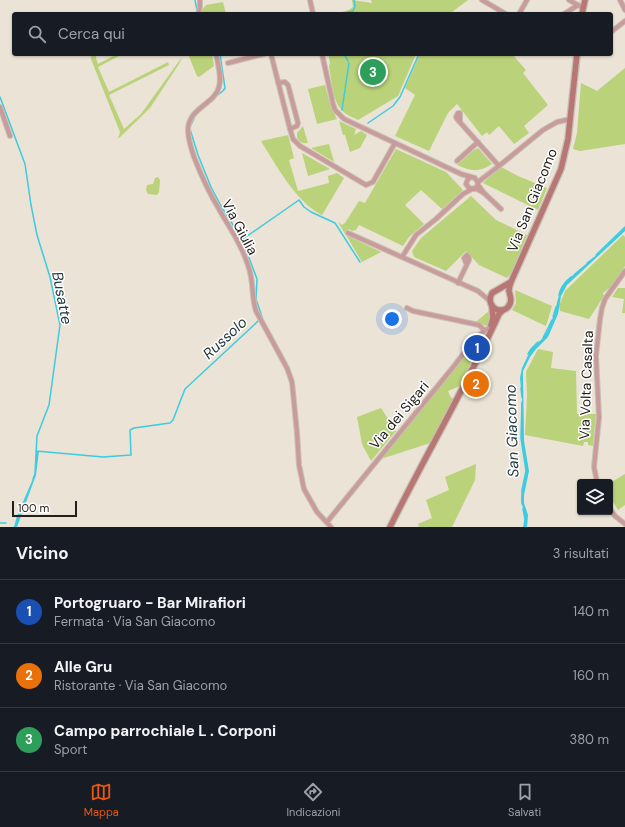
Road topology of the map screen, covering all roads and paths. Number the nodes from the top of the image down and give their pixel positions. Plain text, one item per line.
1 (200, 0) edge
2 (310, 0) edge
3 (482, 0) edge
4 (527, 0) edge
5 (569, 0) edge
6 (585, 0) edge
7 (620, 0) edge
8 (581, 9) edge
9 (625, 10) edge
10 (199, 12) edge
11 (313, 12) edge
12 (503, 12) edge
13 (520, 12) edge
14 (571, 12) edge
15 (625, 21) edge
16 (613, 30) edge
17 (216, 56) edge
18 (256, 56) edge
19 (271, 56) edge
20 (322, 56) edge
21 (577, 56) edge
22 (228, 63) dead end
23 (278, 83) junction
24 (0, 107) edge
25 (571, 119) junction
26 (460, 121) dead end
27 (290, 129) junction
28 (10, 136) dead end
29 (478, 142) junction
30 (395, 143) junction
31 (456, 162) dead end
32 (500, 166) junction
33 (460, 174) junction
34 (475, 183) junction
35 (467, 184) junction
36 (463, 194) junction
37 (501, 208) dead end
38 (348, 233) dead end
39 (402, 257) junction
40 (466, 264) dead end
41 (625, 271) edge
42 (458, 282) junction
43 (511, 282) junction
44 (500, 288) junction
45 (478, 291) junction
46 (493, 292) junction
47 (510, 294) junction
48 (491, 303) junction
49 (408, 308) dead end
50 (503, 310) junction
51 (491, 327) junction
52 (484, 330) junction
53 (488, 337) junction
54 (596, 479) edge
55 (613, 513) edge
56 (326, 522) junction
57 (625, 524) edge
58 (330, 527) edge
59 (390, 527) edge

1 - 10 street
2 - 11 street
3 - 12 street
4 - 13 street
5 - 8 street
6 - 8 street
7 - 9 street
8 - 14 street
15 - 16 street
17 - 56 street, Via Giulia
18 - 22 street
19 - 23 street
20 - 30 street
21 - 25 street, Via San Giacomo
23 - 27 street
23 - 27 street
24 - 28 street
25 - 32 street
25 - 43 street, Via San Giacomo
26 - 29 street
27 - 30 street
29 - 31 street
29 - 32 street
30 - 33 street
32 - 34 street
33 - 34 street
33 - 35 street
34 - 35 street
34 - 35 street
34 - 36 street
34 - 37 street
35 - 36 street
36 - 39 street
38 - 39 street
39 - 42 street
40 - 42 street
41 - 54 street, Via Volta Casalta
42 - 45 street
43 - 44 street
43 - 47 street, Via San Giacomo
44 - 46 street
44 - 47 street
45 - 46 street
45 - 48 street
46 - 48 street
47 - 50 street
48 - 50 street
48 - 51 street
49 - 52 street
50 - 53 street
51 - 52 street, Via dei Sigari
51 - 53 street
52 - 56 street, Via dei Sigari
53 - 59 street
55 - 57 street
56 - 58 street, Via Giulia

